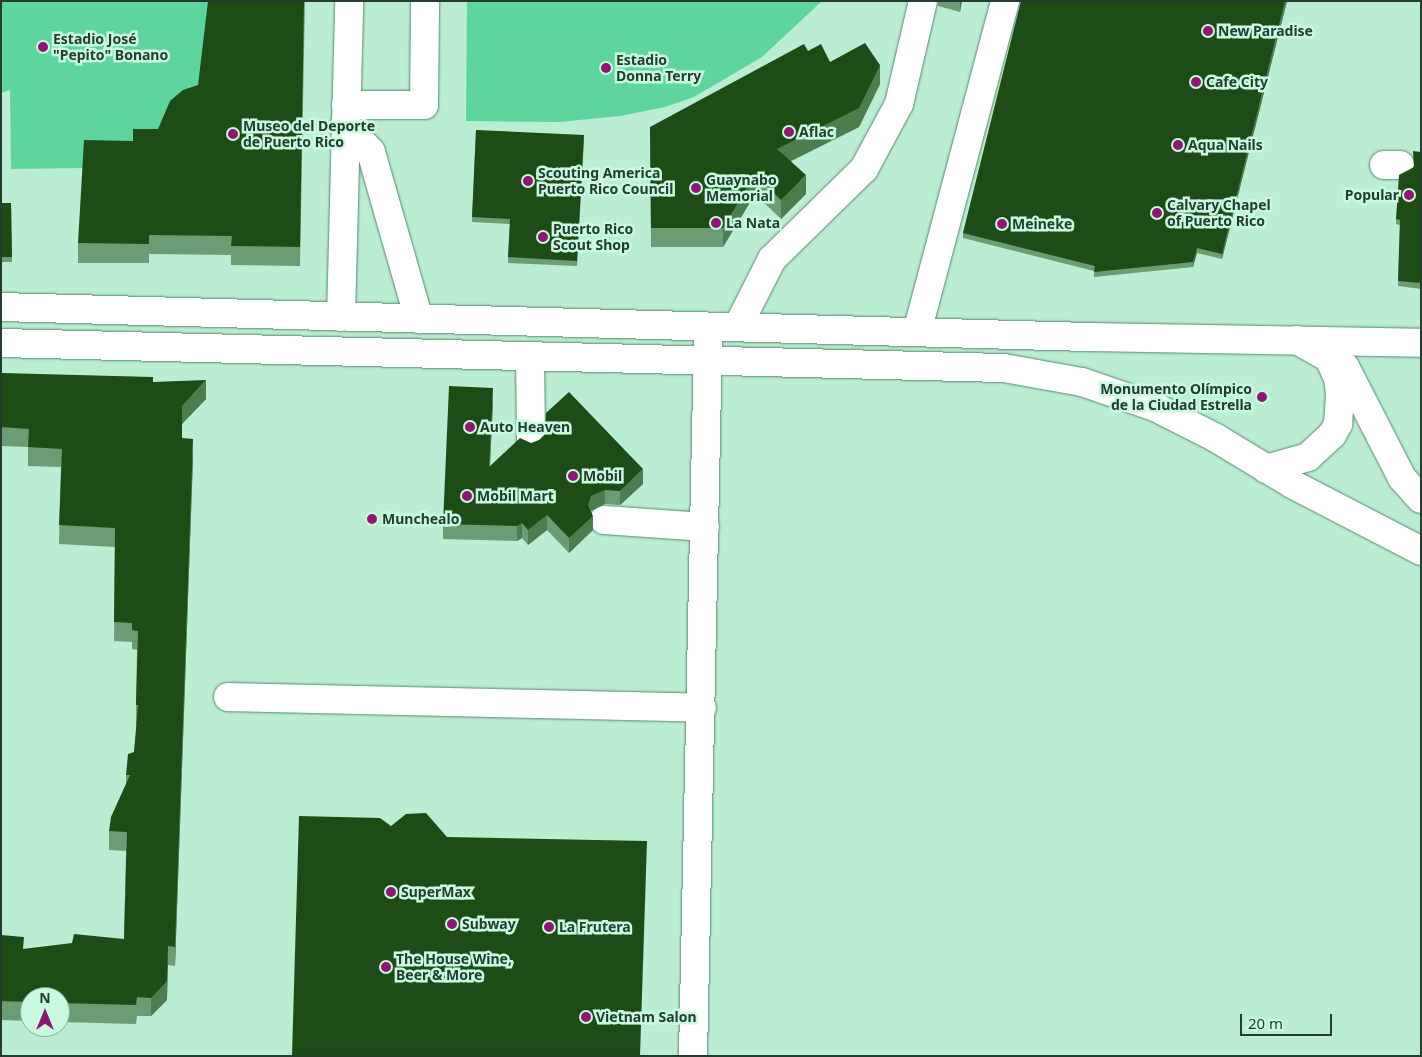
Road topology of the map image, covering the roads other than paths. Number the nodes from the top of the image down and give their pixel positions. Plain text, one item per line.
1 (348, 1) edge
2 (425, 1) edge
3 (923, 1) edge
4 (1005, 1) edge
5 (346, 115) junction
6 (1, 307) edge
7 (341, 316) junction
8 (419, 319) junction
9 (738, 326) junction
10 (708, 327) junction
11 (918, 332) junction
12 (1294, 338) junction
13 (1, 342) edge
14 (1421, 343) edge
15 (530, 356) junction
16 (1326, 356) junction
17 (708, 360) junction
18 (531, 442) edge
19 (1266, 469) junction
20 (1421, 499) edge
21 (604, 520) dead end
22 (705, 527) junction
23 (1421, 551) edge
24 (228, 697) dead end
25 (702, 708) junction
26 (693, 1056) edge

1 - 5 street
2 - 5 street
3 - 9 street
4 - 11 street
5 - 7 street
5 - 8 street
6 - 7 street
7 - 8 street
8 - 10 street
9 - 10 street
9 - 11 street
10 - 17 street
11 - 12 street
12 - 14 street
12 - 16 street
13 - 15 street
15 - 17 street
15 - 18 street
16 - 19 street
16 - 20 street
17 - 19 street
17 - 22 street
19 - 23 street
21 - 22 street
22 - 25 street
24 - 25 street
25 - 26 street

